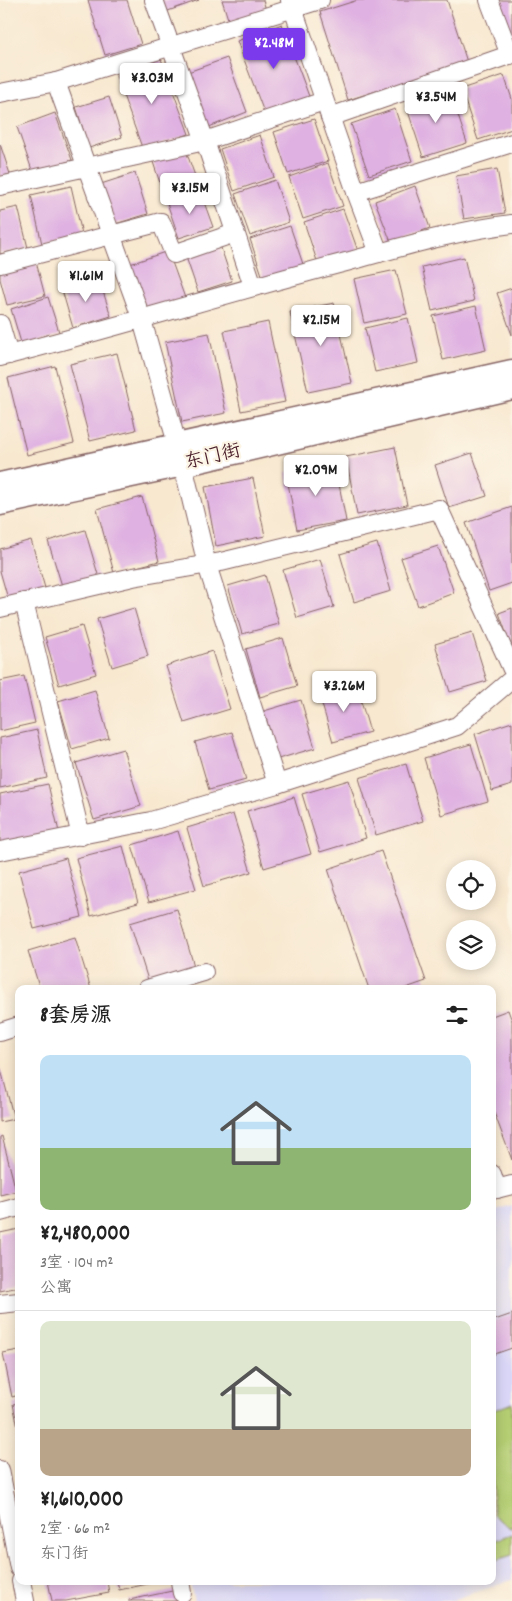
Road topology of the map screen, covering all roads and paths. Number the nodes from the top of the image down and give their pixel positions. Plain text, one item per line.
1 (154, 0) edge
2 (320, 0) edge
3 (490, 0) edge
4 (292, 4) edge
5 (171, 48) junction
6 (511, 54) edge
7 (56, 82) junction
8 (0, 93) edge
9 (327, 109) junction
10 (205, 141) junction
11 (512, 143) edge
12 (87, 166) junction
13 (0, 186) edge
14 (356, 192) junction
15 (512, 224) edge
16 (235, 233) junction
17 (112, 235) junction
18 (379, 253) junction
19 (0, 264) edge
20 (253, 286) junction
21 (142, 320) junction
22 (0, 324) edge
23 (4, 356) edge
24 (512, 376) edge
25 (180, 455) junction
26 (0, 484) edge
27 (0, 504) edge
28 (207, 565) junction
29 (24, 602) junction
30 (0, 608) edge
31 (512, 669) edge
32 (512, 679) edge
33 (277, 784) junction
34 (81, 836) junction
35 (0, 852) edge
36 (204, 972) dead end
37 (160, 985) edge
38 (15, 1027) edge
39 (0, 1032) edge
40 (15, 1208) edge
41 (0, 1212) edge
42 (15, 1302) edge
43 (0, 1304) edge
44 (0, 1470) edge
45 (15, 1547) edge
46 (22, 1585) edge
47 (25, 1601) edge

1 - 5 street
2 - 4 street
3 - 6 street
4 - 5 street
4 - 9 street
5 - 7 street
5 - 10 street
6 - 9 street
7 - 8 street
7 - 12 street
9 - 10 street
9 - 14 street
10 - 12 street
10 - 16 street
11 - 14 street
12 - 13 street
12 - 17 street
14 - 18 street
15 - 18 street
16 - 17 street
16 - 20 street
17 - 19 street
17 - 21 street
18 - 20 street
20 - 21 street
21 - 23 street
21 - 25 street
22 - 23 street
24 - 25 street, 东门街
25 - 26 street, 东门街
25 - 27 street, 东门街
25 - 28 street
28 - 29 street
28 - 31 street
28 - 33 street
29 - 30 street
29 - 34 street
32 - 33 street
33 - 34 street
34 - 35 street
36 - 37 street
38 - 39 street
40 - 41 street
42 - 43 street
44 - 45 street
46 - 47 street

